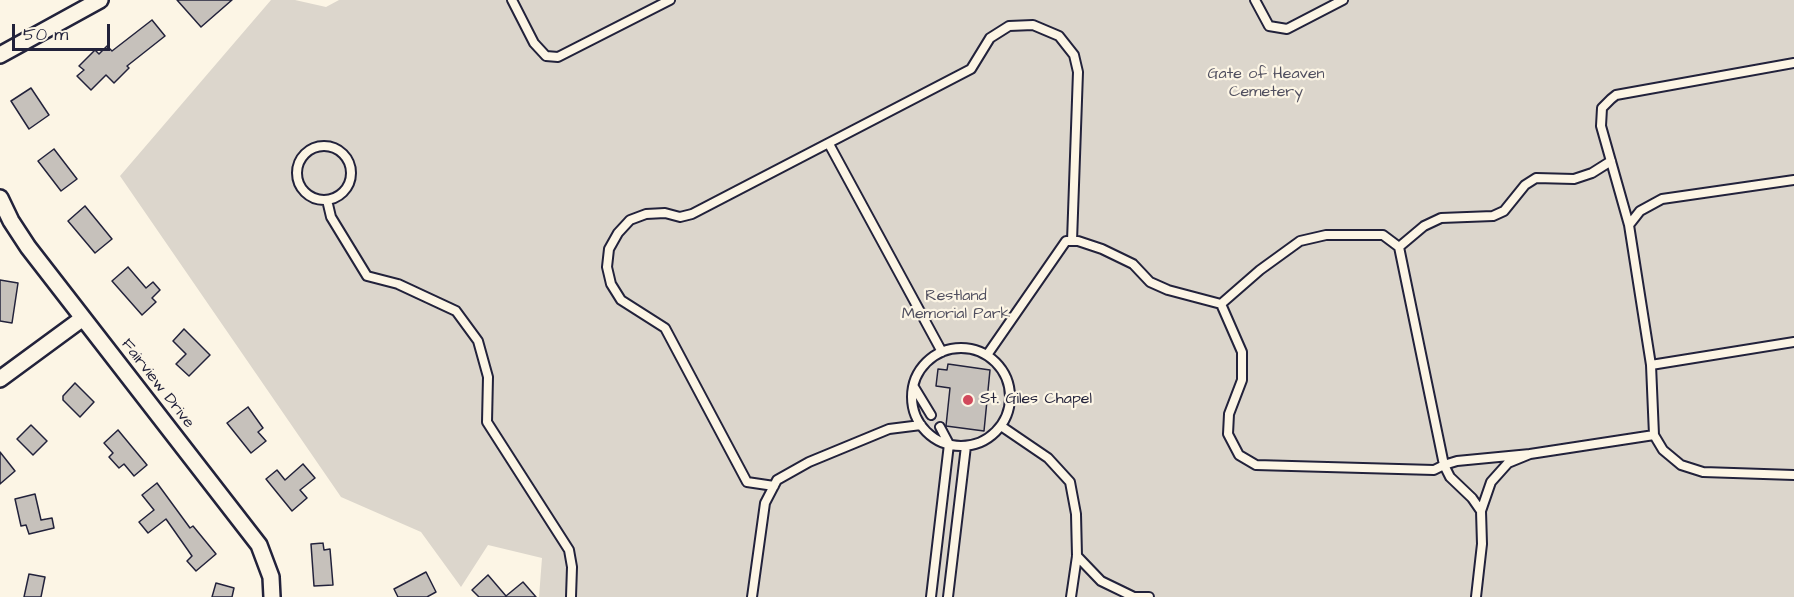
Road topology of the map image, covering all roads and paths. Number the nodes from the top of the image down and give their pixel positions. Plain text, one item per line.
1 (100, 0) edge
2 (512, 0) edge
3 (670, 0) edge
4 (1255, 0) edge
5 (1343, 0) edge
6 (0, 55) edge
7 (1794, 63) edge
8 (829, 144) junction
9 (1611, 161) junction
10 (1794, 180) edge
11 (0, 198) edge
12 (327, 200) junction
13 (1629, 225) junction
14 (1072, 241) junction
15 (1399, 247) junction
16 (1221, 304) junction
17 (83, 318) junction
18 (1794, 342) edge
19 (942, 352) junction
20 (987, 355) junction
21 (1651, 365) junction
22 (0, 379) edge
23 (914, 387) junction
24 (931, 415) dead end
25 (921, 425) junction
26 (1001, 426) junction
27 (940, 427) dead end
28 (1654, 435) junction
29 (948, 444) junction
30 (966, 446) junction
31 (1530, 454) junction
32 (1444, 465) junction
33 (1794, 475) edge
34 (774, 486) junction
35 (1481, 512) junction
36 (1077, 556) junction
37 (272, 597) edge
38 (571, 597) edge
39 (752, 597) edge
40 (931, 597) edge
41 (948, 597) edge
42 (1071, 597) edge
43 (1149, 597) edge
44 (1476, 597) edge

1 - 6 street
2 - 3 lane
4 - 5 lane
7 - 9 lane
8 - 14 lane
8 - 19 lane
8 - 34 lane
9 - 13 lane
9 - 15 lane
10 - 13 lane
11 - 17 street, Fairview Drive
12 - 12 lane
12 - 38 lane
13 - 21 lane
14 - 16 lane
14 - 20 lane
15 - 16 lane
15 - 32 lane
16 - 32 lane
17 - 22 street
17 - 37 street, Fairview Drive
18 - 21 lane
19 - 20 lane
19 - 23 lane
20 - 26 lane
21 - 28 lane
23 - 24 lane
23 - 25 lane
25 - 29 lane
25 - 34 lane
26 - 30 lane
26 - 36 lane
27 - 29 lane
28 - 31 lane
28 - 33 lane
29 - 30 lane
29 - 40 lane
30 - 41 lane
31 - 32 lane
31 - 35 lane
32 - 35 lane
34 - 39 lane
35 - 44 lane
36 - 42 lane
36 - 43 lane

